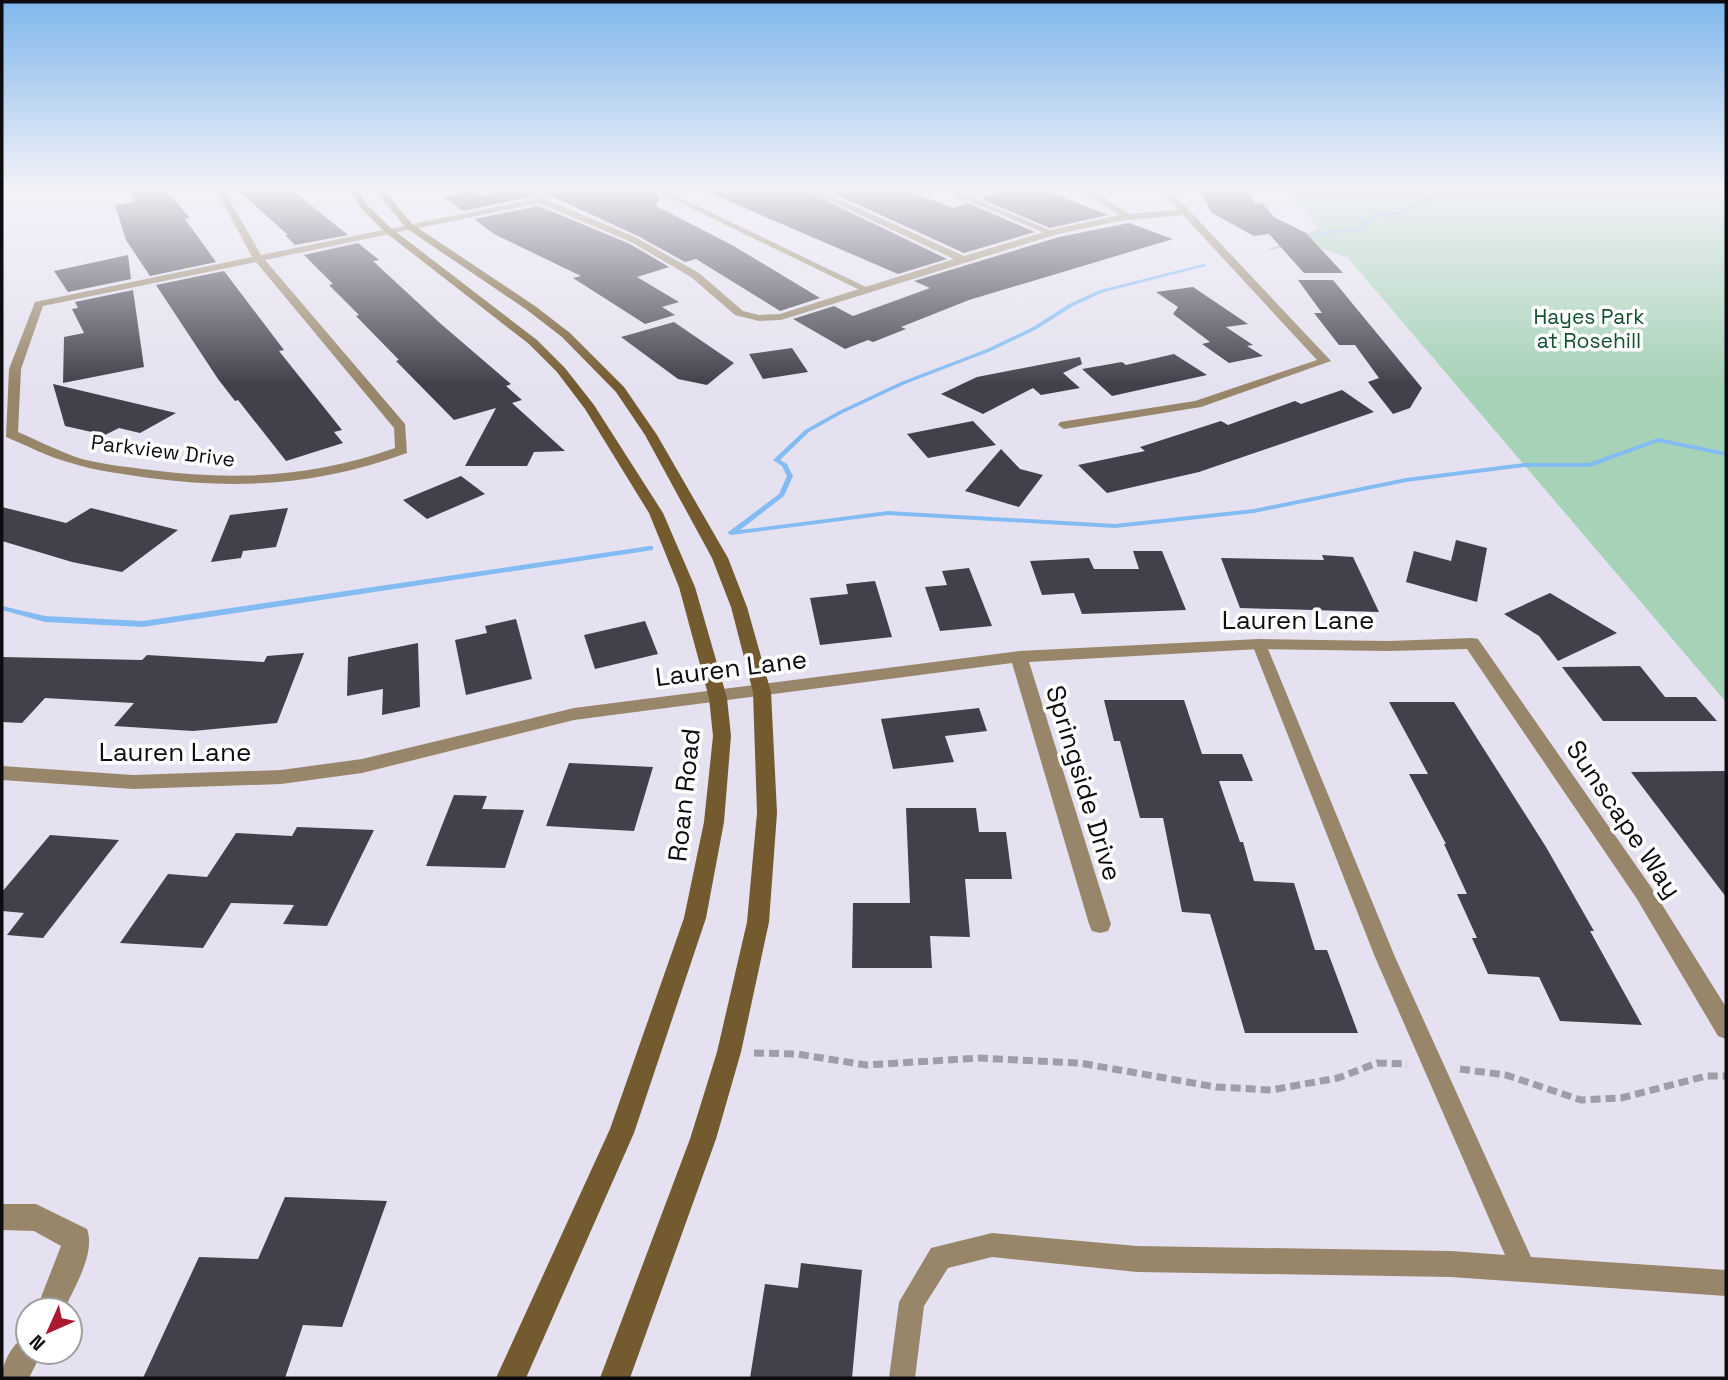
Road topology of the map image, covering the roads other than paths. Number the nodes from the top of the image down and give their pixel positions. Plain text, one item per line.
1 (270, 254) edge
2 (420, 254) edge
3 (451, 254) edge
4 (659, 254) edge
5 (792, 254) edge
6 (953, 254) edge
7 (973, 254) edge
8 (1226, 254) edge
9 (257, 257) junction
10 (961, 258) junction
11 (863, 288) junction
12 (1063, 425) dead end
13 (1472, 643) joint
14 (1259, 645) junction
15 (1019, 657) junction
16 (762, 692) junction
17 (718, 698) junction
18 (2, 773) edge
19 (1100, 925) dead end
20 (1726, 1028) edge
21 (2, 1217) edge
22 (1524, 1269) junction
23 (1726, 1283) edge
24 (56, 1296) edge
25 (511, 1378) edge
26 (615, 1378) edge
27 (902, 1378) edge

1 - 9 street
2 - 17 street, Roan Road
3 - 16 street
4 - 11 street
5 - 11 lane
6 - 10 street
7 - 10 street
8 - 12 street
9 - 9 street, Parkview Drive
10 - 11 street
13 - 14 street, Lauren Lane
13 - 20 street, Sunscape Way
14 - 15 street, Lauren Lane
14 - 22 lane
15 - 16 street, Lauren Lane
15 - 19 street, Springside Drive
16 - 17 street, Lauren Lane
16 - 26 street
17 - 18 street, Lauren Lane
17 - 25 street, Roan Road
21 - 24 street
22 - 23 lane
22 - 27 lane

